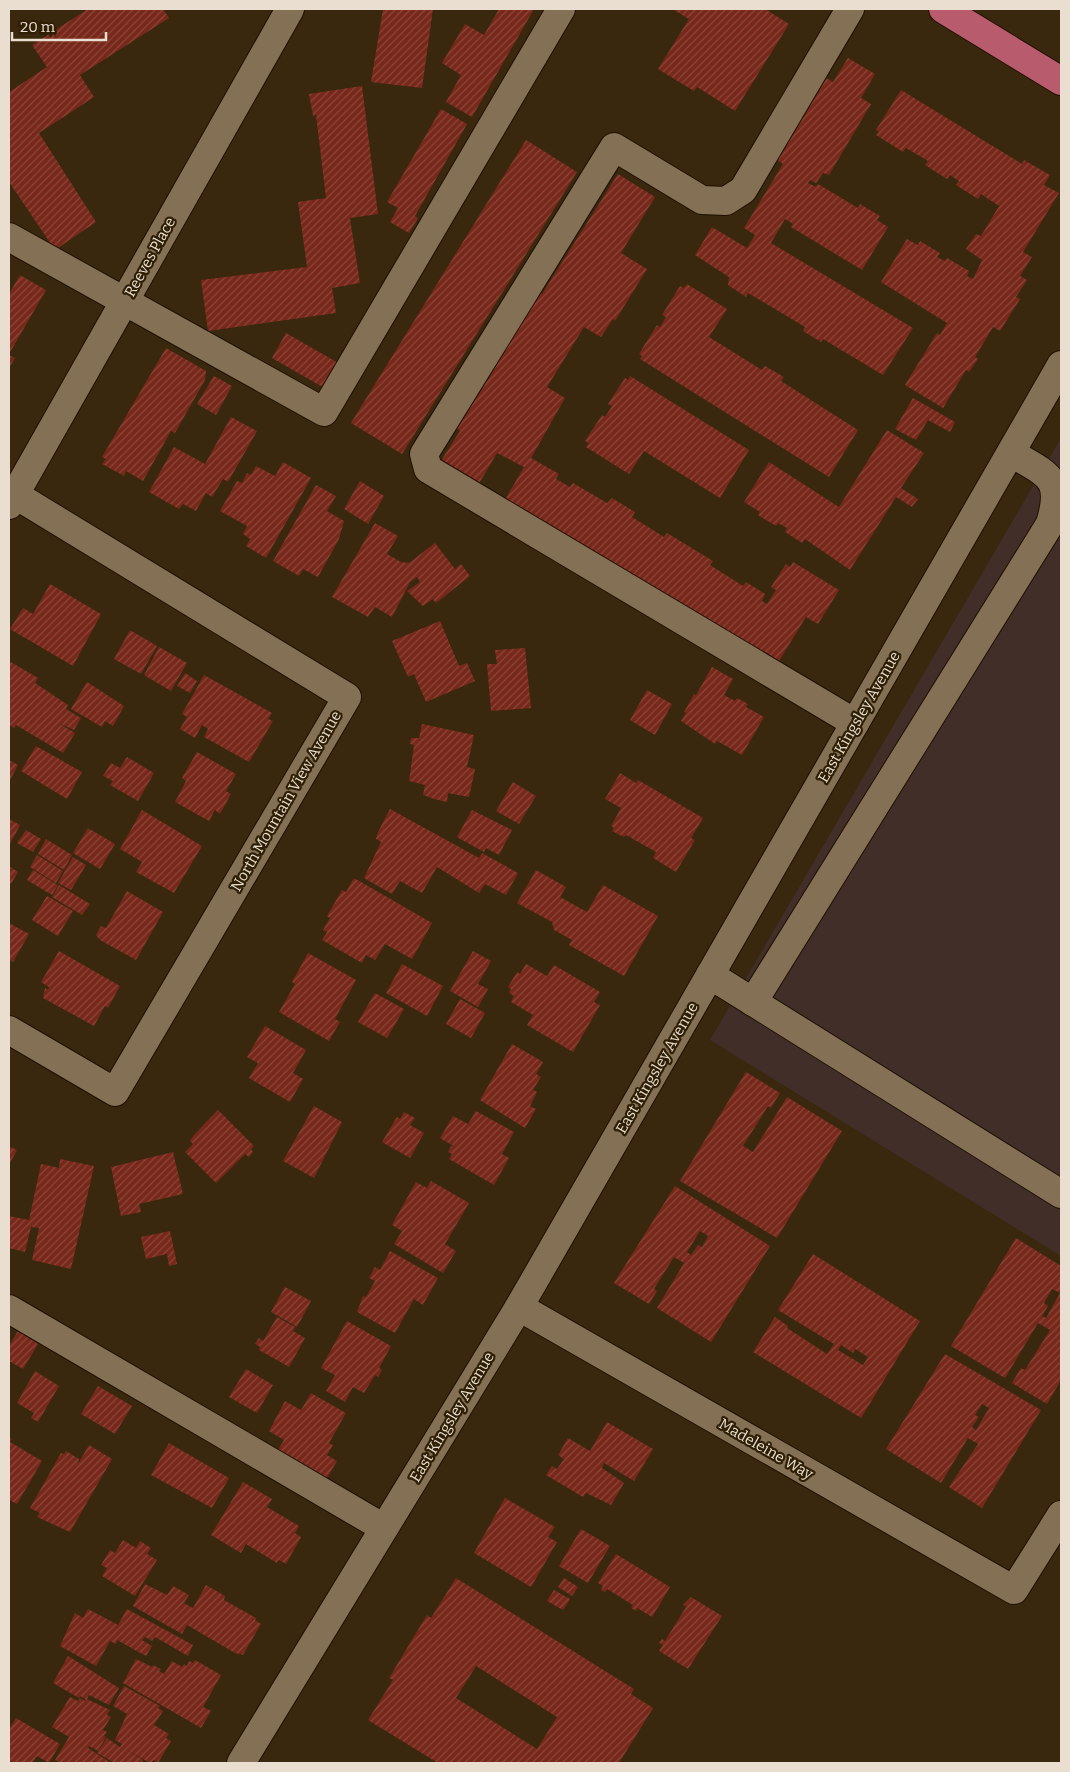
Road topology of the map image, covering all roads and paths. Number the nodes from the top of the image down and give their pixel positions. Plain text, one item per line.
1 (290, 9) edge
2 (562, 9) edge
3 (850, 9) edge
4 (943, 9) edge
5 (1061, 82) edge
6 (9, 237) edge
7 (125, 302) junction
8 (1061, 365) edge
9 (1011, 453) junction
10 (11, 497) edge
11 (855, 723) junction
12 (710, 975) junction
13 (753, 1002) junction
14 (9, 1030) edge
15 (1061, 1194) edge
16 (518, 1307) junction
17 (9, 1309) edge
18 (1061, 1515) edge
19 (384, 1528) junction
20 (242, 1763) edge

1 - 7 street, Reeves Place
2 - 7 street
3 - 11 street
4 - 5 main road
6 - 7 street
7 - 10 street, Reeves Place
8 - 9 street, East Kingsley Avenue
9 - 11 street, East Kingsley Avenue
9 - 13 street
10 - 14 street, North Mountain View Avenue
11 - 12 street, East Kingsley Avenue
12 - 13 street
12 - 16 street, East Kingsley Avenue
13 - 15 street
16 - 18 street, Madeleine Way
16 - 19 street, East Kingsley Avenue
17 - 19 street
19 - 20 street, East Kingsley Avenue

